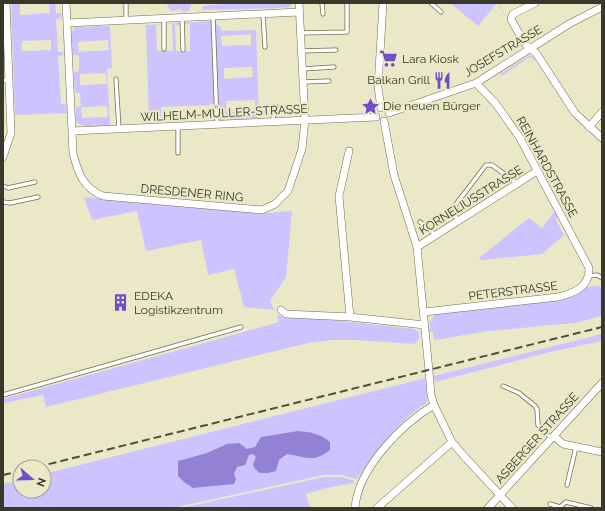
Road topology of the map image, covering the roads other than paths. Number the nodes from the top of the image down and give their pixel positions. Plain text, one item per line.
1 (6, 3) edge
2 (66, 3) edge
3 (126, 3) edge
4 (299, 3) edge
5 (322, 3) edge
6 (347, 3) edge
7 (383, 3) edge
8 (431, 3) edge
9 (535, 3) edge
10 (602, 7) edge
11 (299, 12) junction
12 (441, 12) dead end
13 (263, 14) junction
14 (322, 14) dead end
15 (213, 16) junction
16 (182, 18) junction
17 (164, 19) junction
18 (126, 20) junction
19 (67, 23) junction
20 (300, 34) junction
21 (265, 47) dead end
22 (164, 49) dead end
23 (531, 49) junction
24 (183, 50) dead end
25 (336, 50) dead end
26 (302, 51) junction
27 (334, 67) dead end
28 (302, 69) junction
29 (116, 79) dead end
30 (6, 80) edge
31 (329, 81) dead end
32 (303, 82) junction
33 (476, 83) junction
34 (277, 107) dead end
35 (381, 108) junction
36 (602, 112) edge
37 (389, 113) junction
38 (376, 118) junction
39 (306, 120) junction
40 (384, 121) junction
41 (274, 122) junction
42 (217, 124) junction
43 (178, 126) junction
44 (589, 127) junction
45 (119, 129) junction
46 (72, 131) junction
47 (602, 138) edge
48 (349, 151) dead end
49 (178, 153) dead end
50 (3, 157) edge
51 (537, 171) junction
52 (35, 182) dead end
53 (516, 185) junction
54 (3, 186) edge
55 (38, 197) dead end
56 (3, 202) edge
57 (459, 221) junction
58 (420, 222) dead end
59 (436, 235) junction
60 (417, 247) junction
61 (589, 276) junction
62 (602, 278) edge
63 (281, 310) dead end
64 (424, 312) junction
65 (350, 317) junction
66 (425, 325) junction
67 (241, 327) dead end
68 (602, 383) edge
69 (503, 386) dead end
70 (3, 395) edge
71 (434, 405) junction
72 (553, 438) junction
73 (452, 442) junction
74 (576, 447) junction
75 (602, 452) edge
76 (568, 485) dead end
77 (500, 495) junction
78 (550, 504) dead end
79 (355, 508) edge
80 (377, 508) edge
81 (488, 508) edge
82 (512, 508) edge
83 (591, 508) edge

1 - 30 street
2 - 19 street, DRESDENER RING
3 - 18 lane
4 - 11 street, DRESDENER RING
5 - 14 lane
6 - 20 lane
7 - 35 street
8 - 12 lane
9 - 23 street
10 - 23 street, JOSEFSTRASSE
11 - 13 street
11 - 20 street, DRESDENER RING
13 - 15 street
13 - 21 lane
15 - 16 street
15 - 42 lane
16 - 17 street
16 - 24 lane
17 - 18 street
17 - 22 lane
18 - 19 street
19 - 46 street, DRESDENER RING
20 - 26 street, DRESDENER RING
23 - 33 street, JOSEFSTRASSE
23 - 44 street
25 - 26 lane
26 - 28 street, DRESDENER RING
27 - 28 lane
28 - 32 street, DRESDENER RING
29 - 45 lane
30 - 50 street
31 - 32 lane
32 - 39 street, DRESDENER RING
33 - 37 street, JOSEFSTRASSE
33 - 51 street, REINHARDSTRASSE
34 - 41 lane
35 - 37 street
35 - 38 street
36 - 44 street
37 - 40 street
38 - 39 street, WILHELM-MÜLLER-STRASSE
38 - 40 street
39 - 41 street, WILHELM-MÜLLER-STRASSE
39 - 46 street, DRESDENER RING
40 - 60 street
41 - 42 street, WILHELM-MÜLLER-STRASSE
42 - 43 street, WILHELM-MÜLLER-STRASSE
43 - 45 street, WILHELM-MÜLLER-STRASSE
43 - 49 lane
44 - 47 street
45 - 46 street, WILHELM-MÜLLER-STRASSE
48 - 65 street
51 - 53 street, KORNELIUSSTRASSE
51 - 61 street, REINHARDSTRASSE
52 - 54 lane
53 - 57 street, KORNELIUSSTRASSE
53 - 57 lane
55 - 56 lane
57 - 59 street, KORNELIUSSTRASSE
58 - 59 lane
59 - 60 street, KORNELIUSSTRASSE
60 - 64 street
61 - 62 lane
61 - 64 street, PETERSTRASSE
63 - 65 street
64 - 66 street
65 - 66 street
66 - 71 street
67 - 70 lane
68 - 72 street, ASBERGER STRASSE
69 - 72 lane
71 - 73 street
71 - 79 street
72 - 74 street
72 - 77 street, ASBERGER STRASSE
73 - 77 street
73 - 80 street
74 - 75 street
74 - 76 lane
77 - 81 street, ASBERGER STRASSE
77 - 82 street
78 - 83 lane

